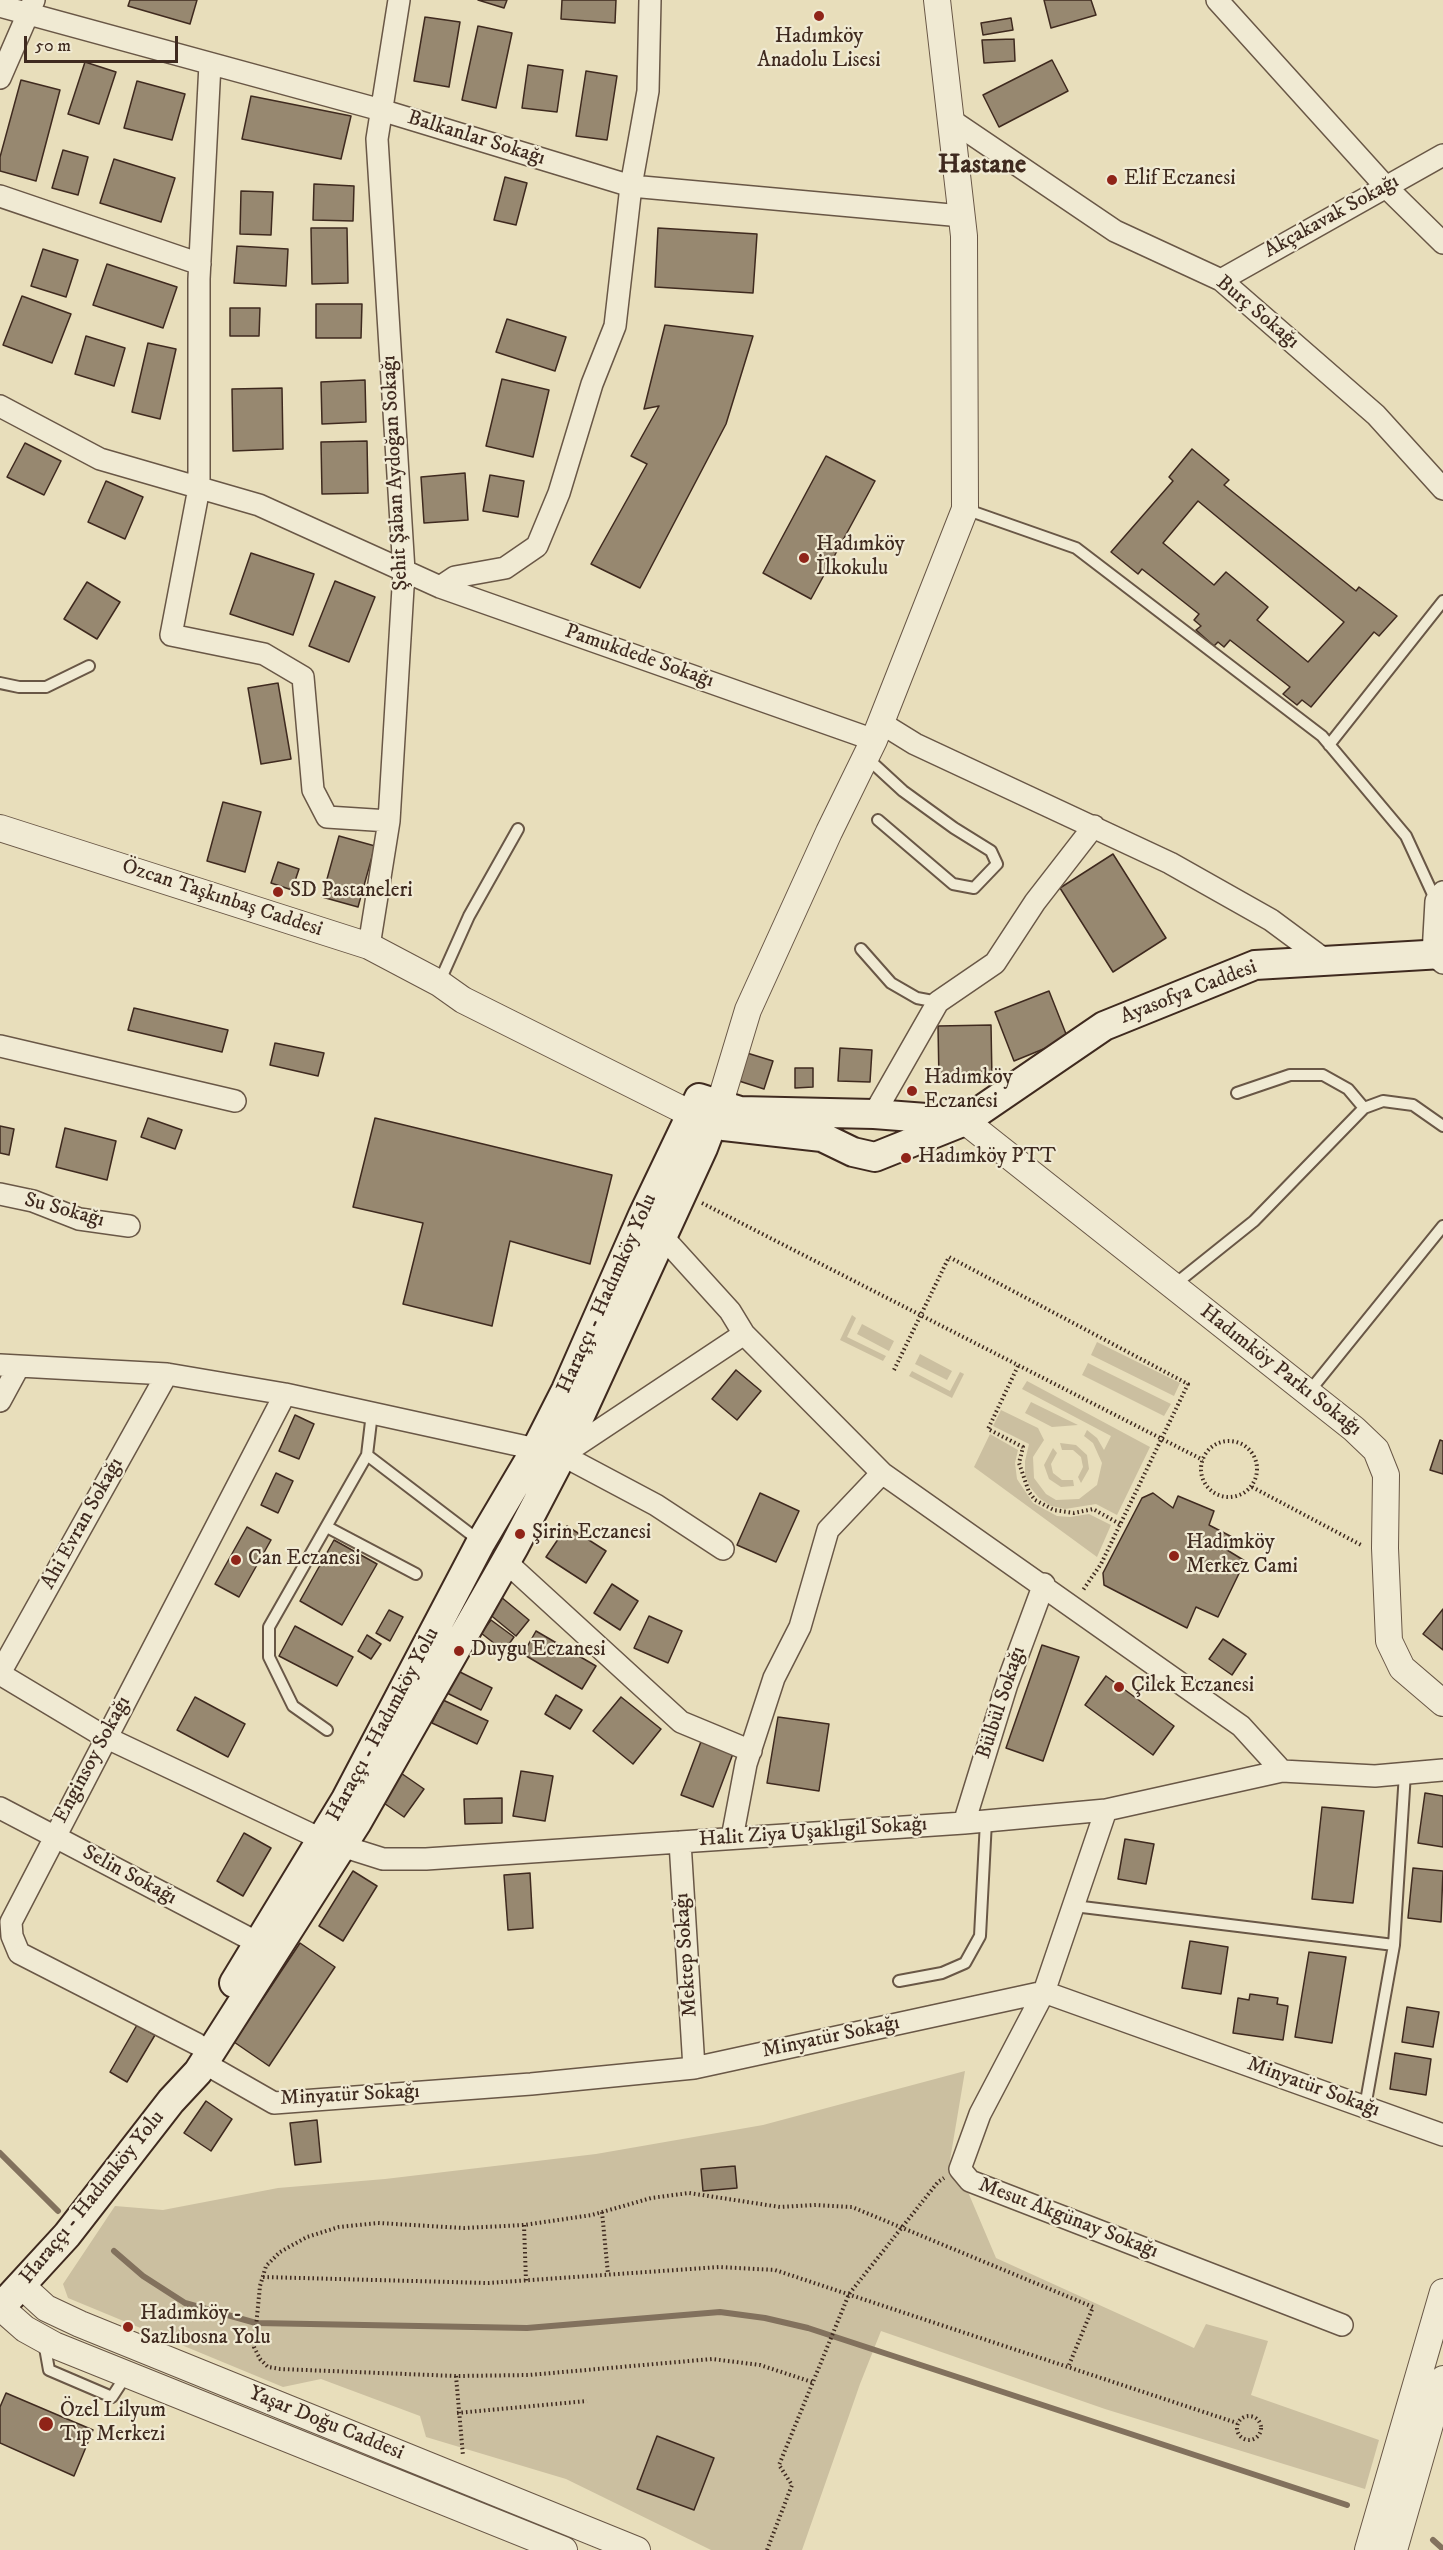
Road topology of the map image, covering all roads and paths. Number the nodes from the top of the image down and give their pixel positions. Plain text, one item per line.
1 (399, 0) edge
2 (650, 0) edge
3 (937, 0) edge
4 (1217, 0) edge
5 (0, 6) edge
6 (32, 7) edge
7 (210, 64) junction
8 (0, 78) edge
9 (381, 110) junction
10 (951, 120) junction
11 (1443, 155) edge
12 (631, 186) junction
13 (1386, 187) junction
14 (0, 196) edge
15 (962, 216) junction
16 (1443, 243) edge
17 (200, 264) junction
18 (1221, 279) junction
19 (0, 406) edge
20 (199, 488) junction
21 (1443, 489) edge
22 (965, 509) junction
23 (404, 571) junction
24 (440, 587) junction
25 (1443, 601) edge
26 (89, 666) dead end
27 (0, 683) edge
28 (874, 740) junction
29 (1329, 745) junction
30 (878, 820) dead end
31 (388, 821) junction
32 (1094, 826) junction
33 (0, 828) edge
34 (518, 829) dead end
35 (1439, 896) edge
36 (369, 946) junction
37 (861, 949) dead end
38 (1440, 957) edge
39 (1325, 960) junction
40 (439, 983) junction
41 (938, 1002) junction
42 (0, 1046) edge
43 (1237, 1093) dead end
44 (235, 1101) dead end
45 (1364, 1108) junction
46 (706, 1110) junction
47 (874, 1114) junction
48 (965, 1121) junction
49 (1443, 1126) edge
50 (0, 1194) edge
51 (696, 1200) dead end
52 (129, 1226) dead end
53 (1443, 1226) edge
54 (661, 1236) junction
55 (1173, 1285) junction
56 (920, 1315) junction
57 (744, 1334) junction
58 (9, 1366) edge
59 (1018, 1366) junction
60 (894, 1370) dead end
61 (166, 1374) junction
62 (1307, 1393) junction
63 (285, 1394) junction
64 (0, 1401) edge
65 (372, 1413) junction
66 (1161, 1439) junction
67 (549, 1452) junction
68 (368, 1455) junction
69 (1203, 1460) junction
70 (882, 1473) junction
71 (1252, 1487) junction
72 (1120, 1524) junction
73 (327, 1527) junction
74 (481, 1542) junction
75 (1385, 1548) junction
76 (723, 1549) dead end
77 (506, 1561) junction
78 (416, 1574) dead end
79 (1044, 1584) junction
80 (1072, 1605) junction
81 (0, 1673) edge
82 (1443, 1703) edge
83 (327, 1730) dead end
84 (105, 1737) junction
85 (751, 1751) junction
86 (1443, 1770) edge
87 (1282, 1771) junction
88 (1406, 1773) junction
89 (0, 1808) edge
90 (1106, 1810) junction
91 (986, 1821) junction
92 (964, 1823) junction
93 (53, 1836) junction
94 (732, 1838) junction
95 (680, 1842) junction
96 (332, 1843) junction
97 (1074, 1906) junction
98 (258, 1943) junction
99 (1394, 1945) junction
100 (899, 1981) dead end
101 (1044, 1992) junction
102 (200, 2053) junction
103 (694, 2068) junction
104 (1365, 2107) junction
105 (1443, 2134) edge
106 (960, 2169) junction
107 (602, 2212) junction
108 (524, 2225) junction
109 (904, 2227) junction
110 (608, 2274) junction
111 (263, 2277) junction
112 (526, 2281) junction
113 (22, 2286) junction
114 (1443, 2292) edge
115 (849, 2294) junction
116 (0, 2308) edge
117 (1342, 2325) dead end
118 (1069, 2366) junction
119 (456, 2376) junction
120 (1443, 2379) edge
121 (812, 2382) junction
122 (587, 2401) dead end
123 (457, 2413) junction
124 (1238, 2423) junction
125 (466, 2479) junction
126 (564, 2550) edge
127 (637, 2550) edge
128 (768, 2550) edge
129 (1368, 2550) edge
130 (1394, 2550) edge

1 - 9 street, Şehit Şaban Aydoğan Sokağı
2 - 12 street
3 - 10 street
4 - 13 street
5 - 6 street, Balkanlar Sokağı
6 - 7 street, Balkanlar Sokağı
6 - 8 street
7 - 9 street, Balkanlar Sokağı
7 - 17 street
9 - 12 street, Balkanlar Sokağı
9 - 23 street, Şehit Şaban Aydoğan Sokağı
10 - 15 street
10 - 18 street, Burç Sokağı
11 - 13 street, Akçakavak Sokağı
12 - 15 street, Balkanlar Sokağı
12 - 24 street
13 - 16 street
13 - 18 street, Akçakavak Sokağı
14 - 17 street
15 - 22 street
17 - 20 street
18 - 21 street, Burç Sokağı
19 - 20 street, Pamukdede Sokağı
20 - 23 street, Pamukdede Sokağı
20 - 31 street
22 - 28 street
22 - 29 lane
23 - 24 street, Pamukdede Sokağı
23 - 31 street, Şehit Şaban Aydoğan Sokağı
24 - 28 street, Pamukdede Sokağı
25 - 29 lane
26 - 27 lane
28 - 30 lane
28 - 32 street, Pamukdede Sokağı
28 - 46 street
29 - 35 lane
31 - 36 street, Şehit Şaban Aydoğan Sokağı
32 - 39 street, Pamukdede Sokağı
32 - 41 street
33 - 36 street, Özcan Taşkınbaş Caddesi
34 - 40 lane
35 - 38 street
36 - 40 street, Özcan Taşkınbaş Caddesi
37 - 41 lane
38 - 39 main road, Ayasofya Caddesi
39 - 48 main road, Ayasofya Caddesi
40 - 46 street, Özcan Taşkınbaş Caddesi
41 - 47 street
42 - 44 street
43 - 45 lane
45 - 49 lane
45 - 55 lane
46 - 47 main road
46 - 48 main road, Ayasofya Caddesi
46 - 54 main road
46 - 67 main road, Haraççı - Hadımköy Yolu
47 - 48 main road
48 - 55 street, Hadımköy Parkı Sokağı
50 - 52 street, Su Sokağı
51 - 56 path
53 - 62 lane
54 - 57 street
54 - 67 main road
55 - 62 street, Hadımköy Parkı Sokağı
56 - 59 path
56 - 60 path
56 - 66 path
57 - 67 street
57 - 70 street
58 - 61 street
58 - 64 street
59 - 66 path
59 - 72 path
61 - 63 street
61 - 81 street, Ahi Evran Sokağı
62 - 75 street, Hadımköy Parkı Sokağı
63 - 65 street
63 - 84 street, Enginsoy Sokağı
65 - 67 street
65 - 68 lane
66 - 69 path
66 - 72 path
67 - 74 main road, Haraççı - Hadımköy Yolu
67 - 76 street
67 - 77 main road
68 - 73 lane
68 - 74 lane
69 - 71 path
69 - 71 path
70 - 79 street
70 - 85 street
71 - 75 path
72 - 80 path
73 - 78 lane
73 - 83 lane
74 - 96 main road, Haraççı - Hadımköy Yolu
75 - 82 street, Hadımköy Parkı Sokağı
77 - 85 street
77 - 96 main road
79 - 80 street
79 - 92 street, Bülbül Sokağı
80 - 87 street
81 - 84 street, Halit Ziya Uşaklıgil Sokağı
84 - 93 street, Enginsoy Sokağı
84 - 96 street, Halit Ziya Uşaklıgil Sokağı
85 - 94 street
86 - 88 street, Halit Ziya Uşaklıgil Sokağı
87 - 88 street, Halit Ziya Uşaklıgil Sokağı
87 - 90 street, Halit Ziya Uşaklıgil Sokağı
88 - 99 lane
89 - 93 street, Selin Sokağı
90 - 91 street, Halit Ziya Uşaklıgil Sokağı
90 - 97 street, Mesut Akgünay Sokağı
91 - 92 street, Halit Ziya Uşaklıgil Sokağı
91 - 100 lane
92 - 94 street, Halit Ziya Uşaklıgil Sokağı
93 - 98 street, Selin Sokağı
93 - 102 street, Enginsoy Sokağı
94 - 95 street, Halit Ziya Uşaklıgil Sokağı
95 - 96 street, Halit Ziya Uşaklıgil Sokağı
95 - 103 street, Mektep Sokağı
96 - 98 main road, Haraççı - Hadımköy Yolu
96 - 102 main road
97 - 99 lane
97 - 101 street, Mesut Akgünay Sokağı
98 - 102 main road, Haraççı - Hadımköy Yolu
99 - 104 lane
101 - 103 street, Minyatür Sokağı
101 - 104 street, Minyatür Sokağı
101 - 106 street, Mesut Akgünay Sokağı
102 - 103 street, Minyatür Sokağı
102 - 113 main road, Haraççı - Hadımköy Yolu
104 - 105 street, Minyatür Sokağı
106 - 109 path
106 - 117 street, Mesut Akgünay Sokağı
107 - 108 path
107 - 109 path
107 - 110 path
108 - 111 path
108 - 112 path
109 - 115 path
109 - 118 path
110 - 112 path
110 - 115 path
111 - 112 path
111 - 119 path
113 - 116 main road, Haraççı - Hadımköy Yolu
113 - 125 street, Yaşar Doğu Caddesi
114 - 129 street
115 - 118 path
115 - 121 path
116 - 126 street, Yaşar Doğu Caddesi
118 - 124 path
119 - 121 path
119 - 123 path
120 - 130 street
121 - 128 path
122 - 123 path
123 - 125 path
124 - 124 path
125 - 127 street, Yaşar Doğu Caddesi

